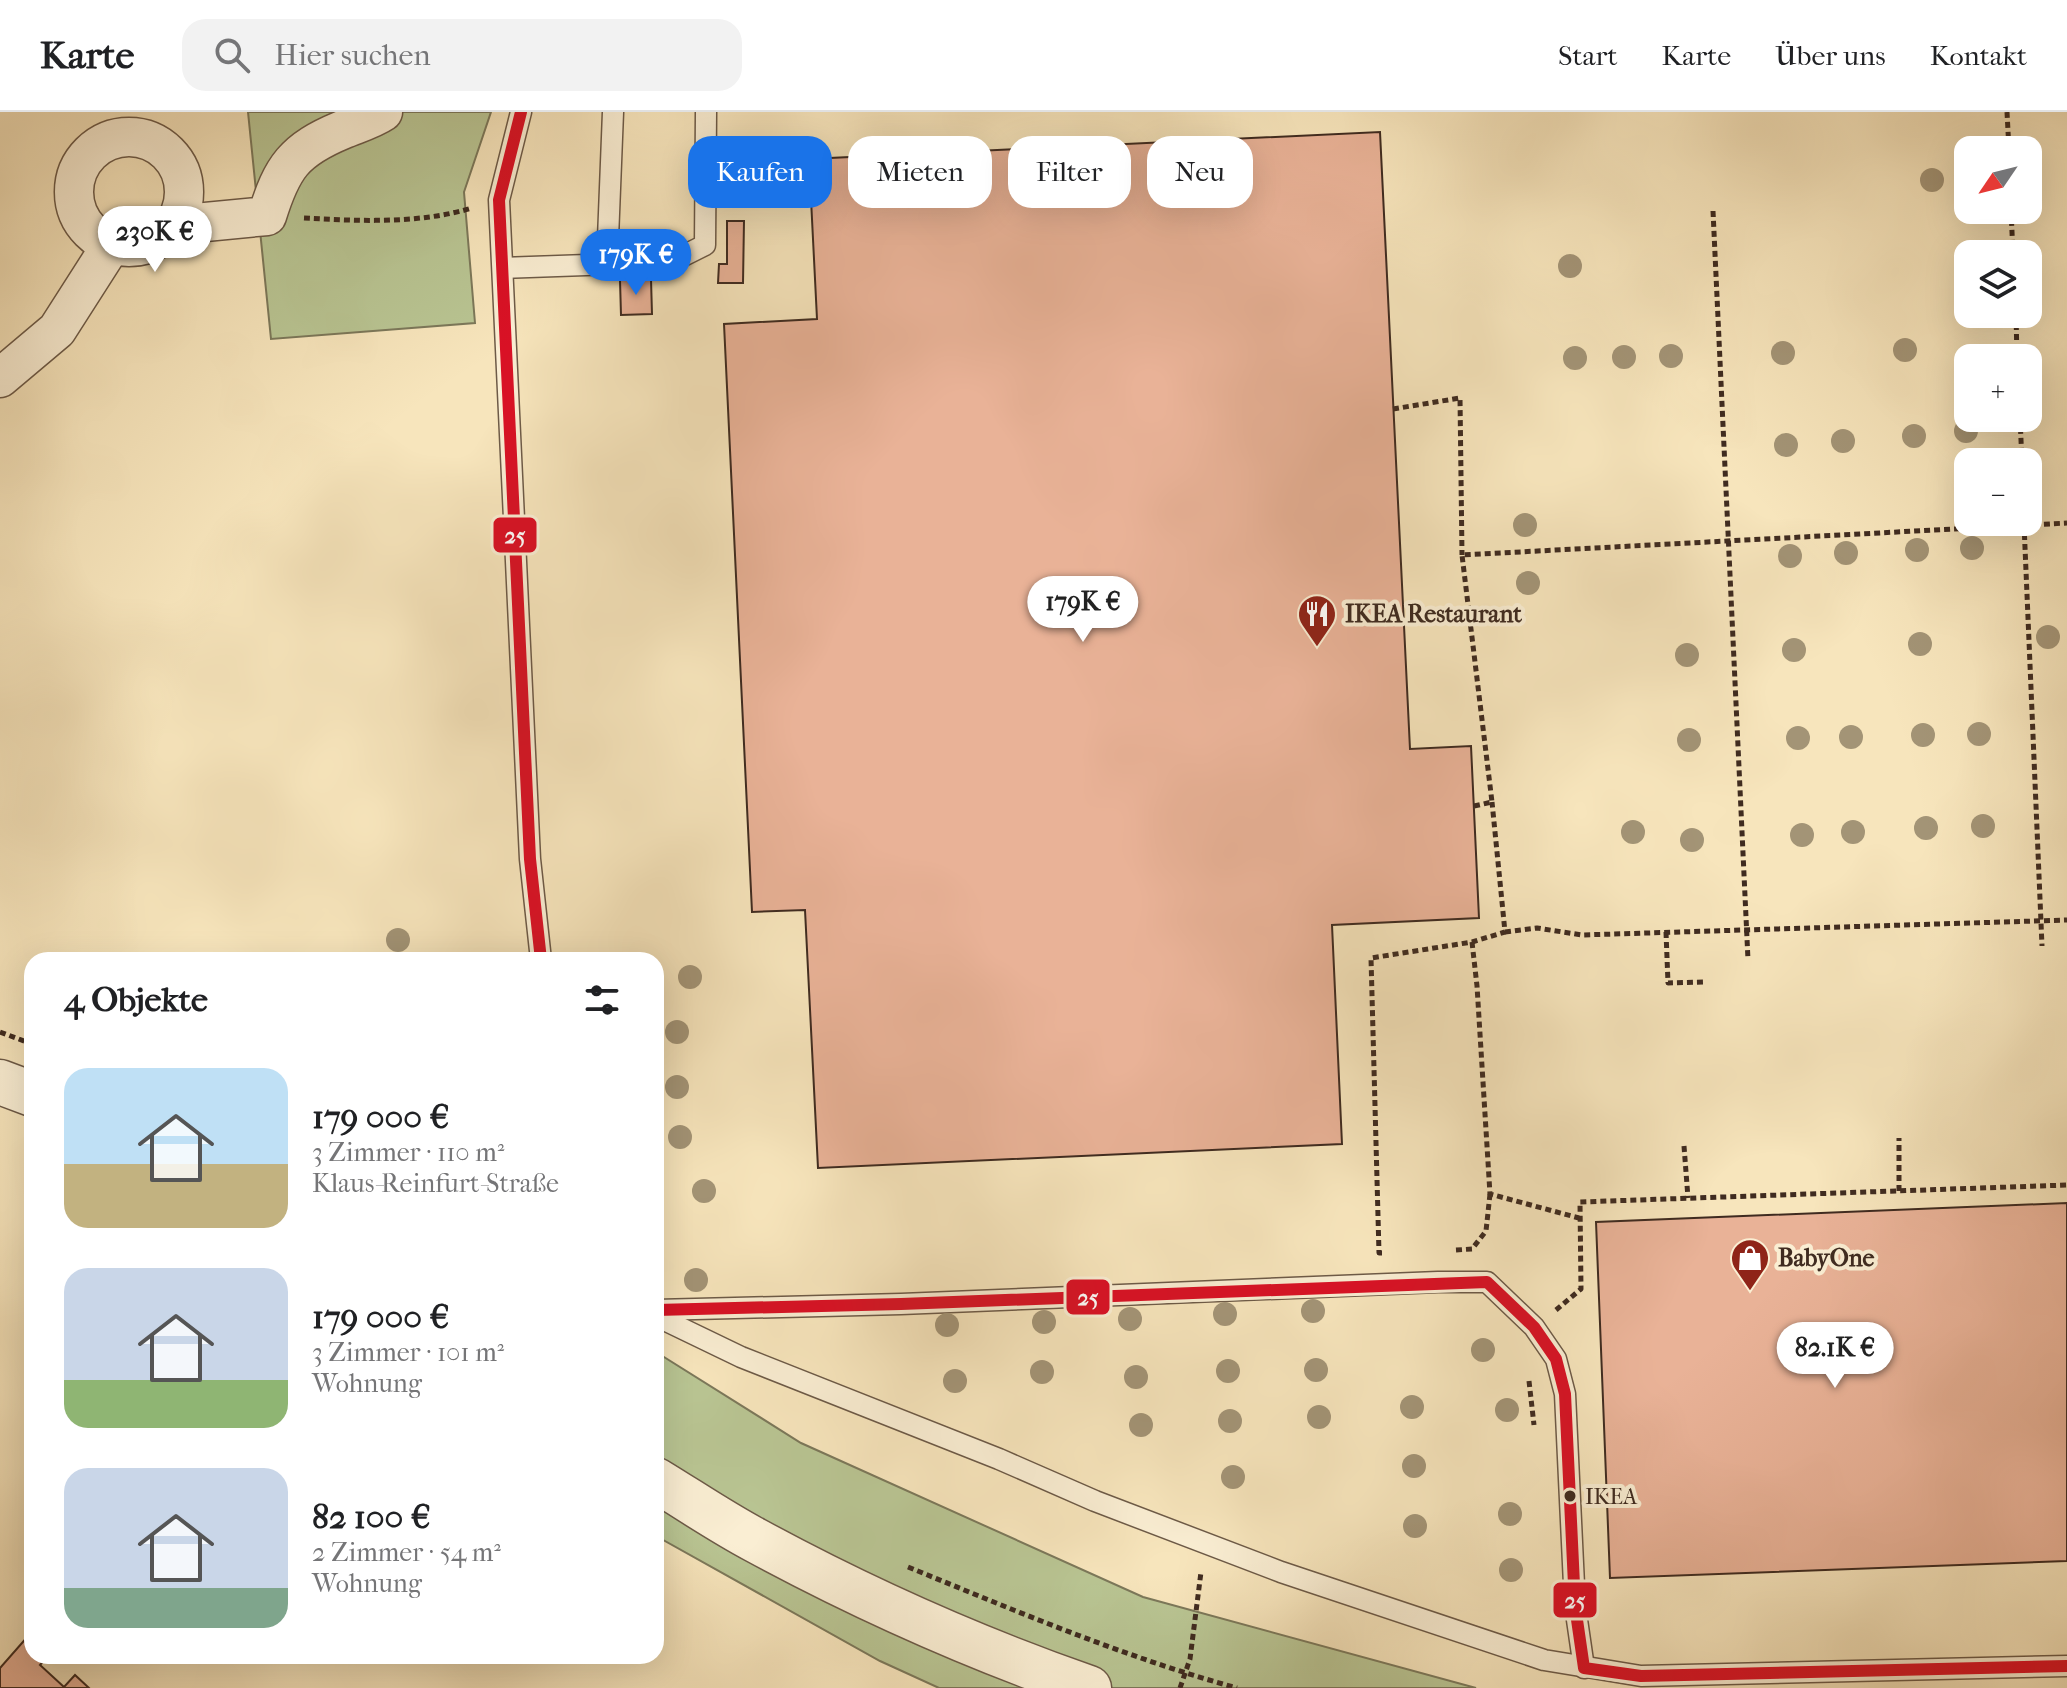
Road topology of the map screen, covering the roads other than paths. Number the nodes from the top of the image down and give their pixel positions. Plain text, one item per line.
1 (383, 112) edge
2 (521, 112) edge
3 (613, 112) edge
4 (706, 112) edge
5 (174, 225) junction
6 (112, 244) junction
7 (607, 264) junction
8 (503, 268) junction
9 (0, 378) edge
10 (540, 952) edge
11 (0, 1082) edge
12 (24, 1091) edge
13 (664, 1313) edge
14 (664, 1317) edge
15 (664, 1485) edge
16 (2067, 1666) edge
17 (1584, 1668) junction
18 (1089, 1688) edge

1 - 5 street
2 - 8 lane
3 - 7 lane
4 - 7 lane
5 - 6 street
5 - 6 street
6 - 9 street
7 - 8 lane
8 - 10 lane
11 - 12 street
13 - 17 lane
14 - 17 lane
15 - 18 street
16 - 17 lane

